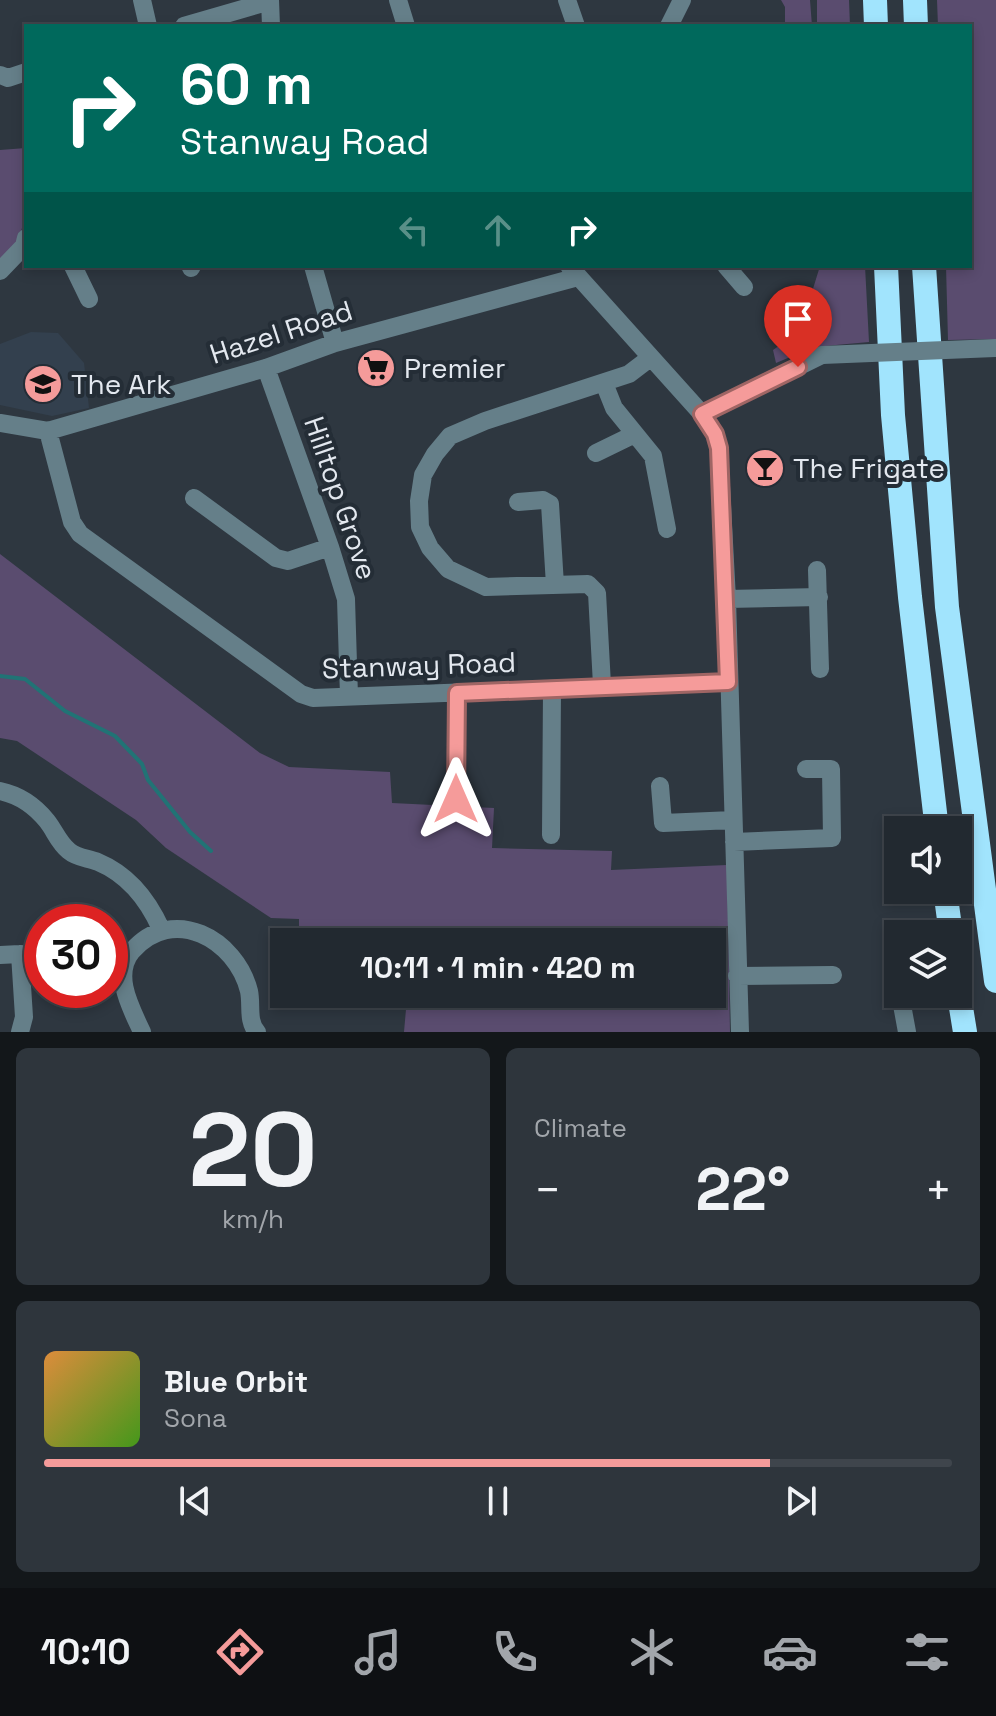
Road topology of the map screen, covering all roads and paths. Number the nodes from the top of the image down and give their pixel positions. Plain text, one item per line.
1 (142, 0) edge
2 (398, 0) edge
3 (567, 0) edge
4 (682, 0) edge
5 (875, 0) edge
6 (915, 0) edge
7 (270, 1) edge
8 (148, 24) edge
9 (191, 24) edge
10 (271, 24) edge
11 (405, 24) edge
12 (575, 24) edge
13 (670, 24) edge
14 (876, 24) edge
15 (916, 24) edge
16 (24, 73) edge
17 (0, 75) edge
18 (24, 245) edge
19 (74, 268) edge
20 (314, 268) edge
21 (728, 268) edge
22 (886, 268) edge
23 (924, 268) edge
24 (0, 271) edge
25 (574, 272) edge
26 (744, 287) dead end
27 (89, 299) dead end
28 (335, 343) junction
29 (996, 348) edge
30 (650, 358) junction
31 (266, 368) junction
32 (604, 383) junction
33 (702, 414) junction
34 (0, 423) edge
35 (48, 431) junction
36 (635, 434) junction
37 (596, 453) dead end
38 (194, 498) dead end
39 (518, 502) dead end
40 (667, 529) dead end
41 (330, 547) junction
42 (817, 570) dead end
43 (555, 585) junction
44 (819, 597) junction
45 (727, 599) junction
46 (820, 669) dead end
47 (728, 682) junction
48 (602, 685) junction
49 (552, 689) junction
50 (457, 693) junction
51 (349, 696) junction
52 (806, 769) dead end
53 (660, 786) dead end
54 (0, 791) edge
55 (456, 799) dead end
56 (935, 816) edge
57 (733, 820) junction
58 (551, 835) dead end
59 (734, 842) junction
60 (161, 929) junction
61 (20, 954) junction
62 (24, 954) edge
63 (0, 955) edge
64 (128, 956) edge
65 (833, 975) dead end
66 (737, 976) junction
67 (996, 981) edge
68 (128, 1000) edge
69 (903, 1008) edge
70 (961, 1008) edge
71 (251, 1030) edge
72 (20, 1032) edge
73 (142, 1032) edge
74 (740, 1032) edge
75 (907, 1032) edge
76 (965, 1032) edge

1 - 8 street
2 - 11 street
3 - 12 street
4 - 13 street
5 - 14 highway
6 - 15 highway
7 - 9 street
7 - 10 street
16 - 17 street
18 - 24 street
19 - 27 street
20 - 28 street
21 - 26 street
22 - 56 highway
23 - 67 highway
25 - 28 street, Hazel Road
25 - 30 street
28 - 31 street, Hazel Road
29 - 33 street, bridge
30 - 32 street
30 - 33 street
31 - 35 street, Hazel Road
31 - 41 street, Hilltop Grove
32 - 36 street
32 - 43 street
33 - 45 street
34 - 35 street, Hazel Road
35 - 51 street, Stanway Road
36 - 37 street
36 - 40 street
38 - 41 street
39 - 43 street
41 - 51 street, Hilltop Grove
42 - 44 street
43 - 48 street
44 - 45 street
44 - 46 street
45 - 47 street
47 - 48 street, Stanway Road
47 - 57 street
48 - 49 street, Stanway Road
49 - 50 street, Stanway Road
49 - 58 street
50 - 51 street, Stanway Road
50 - 55 street
52 - 59 street
53 - 57 street
54 - 60 street
57 - 59 street
59 - 66 street
60 - 64 street
60 - 71 street
61 - 62 street
61 - 63 street
61 - 72 street
65 - 66 street
66 - 74 street
68 - 73 street
69 - 75 street
70 - 76 highway

